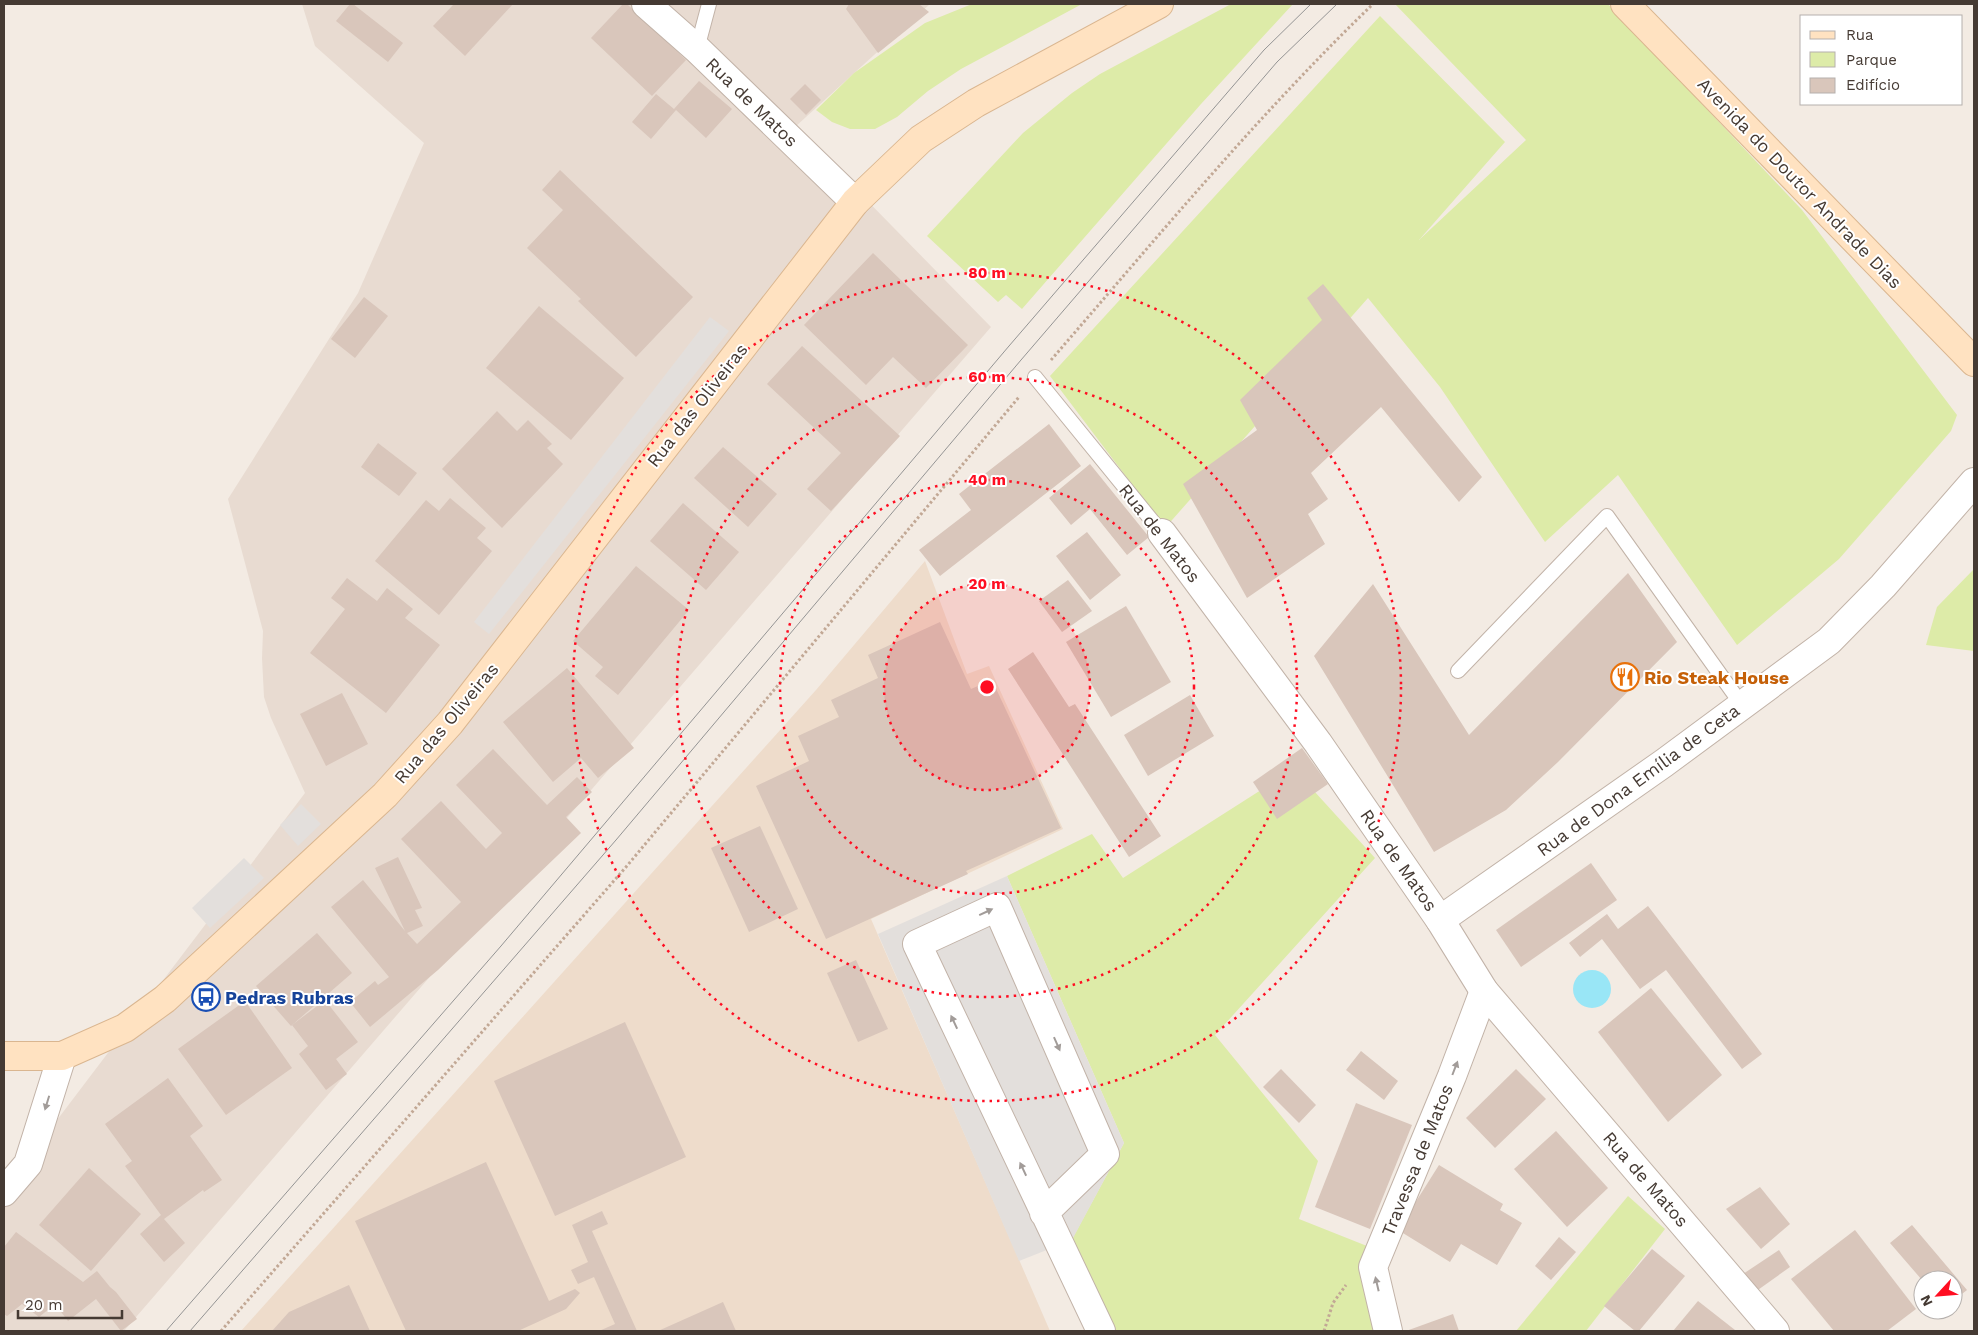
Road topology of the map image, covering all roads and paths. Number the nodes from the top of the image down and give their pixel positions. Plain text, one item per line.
1 (646, 4) edge
2 (709, 4) edge
3 (1159, 4) edge
4 (1373, 4) edge
5 (1625, 4) edge
6 (697, 49) junction
7 (855, 202) junction
8 (1974, 362) edge
9 (1036, 378) junction
10 (1974, 482) edge
11 (1162, 533) joint
12 (1458, 671) dead end
13 (1742, 705) junction
14 (1440, 920) junction
15 (1484, 991) junction
16 (4, 1056) edge
17 (62, 1056) junction
18 (4, 1192) edge
19 (1044, 1213) junction
20 (1373, 1267) junction
21 (221, 1331) edge
22 (1101, 1331) edge
23 (1324, 1331) edge
24 (1388, 1331) edge
25 (1775, 1331) edge

1 - 6 street, Rua de Matos
2 - 6 lane
3 - 7 main road, Rua das Oliveiras
4 - 9 path
5 - 8 main road, Avenida do Doutor Andrade Dias
6 - 7 street, Rua de Matos
7 - 17 main road, Rua das Oliveiras
9 - 11 lane, Rua de Matos
9 - 21 path
10 - 13 street, Rua de Dona Emília de Ceta
11 - 14 street, Rua de Matos
12 - 13 lane
13 - 14 street, Rua de Dona Emília de Ceta
14 - 15 street, Rua de Matos
20 -> 15 street, Travessa de Matos
15 - 25 street, Rua de Matos
16 - 17 main road
17 -> 18 street
19 -> 19 street
19 - 22 street
20 - 23 path
24 -> 20 street

